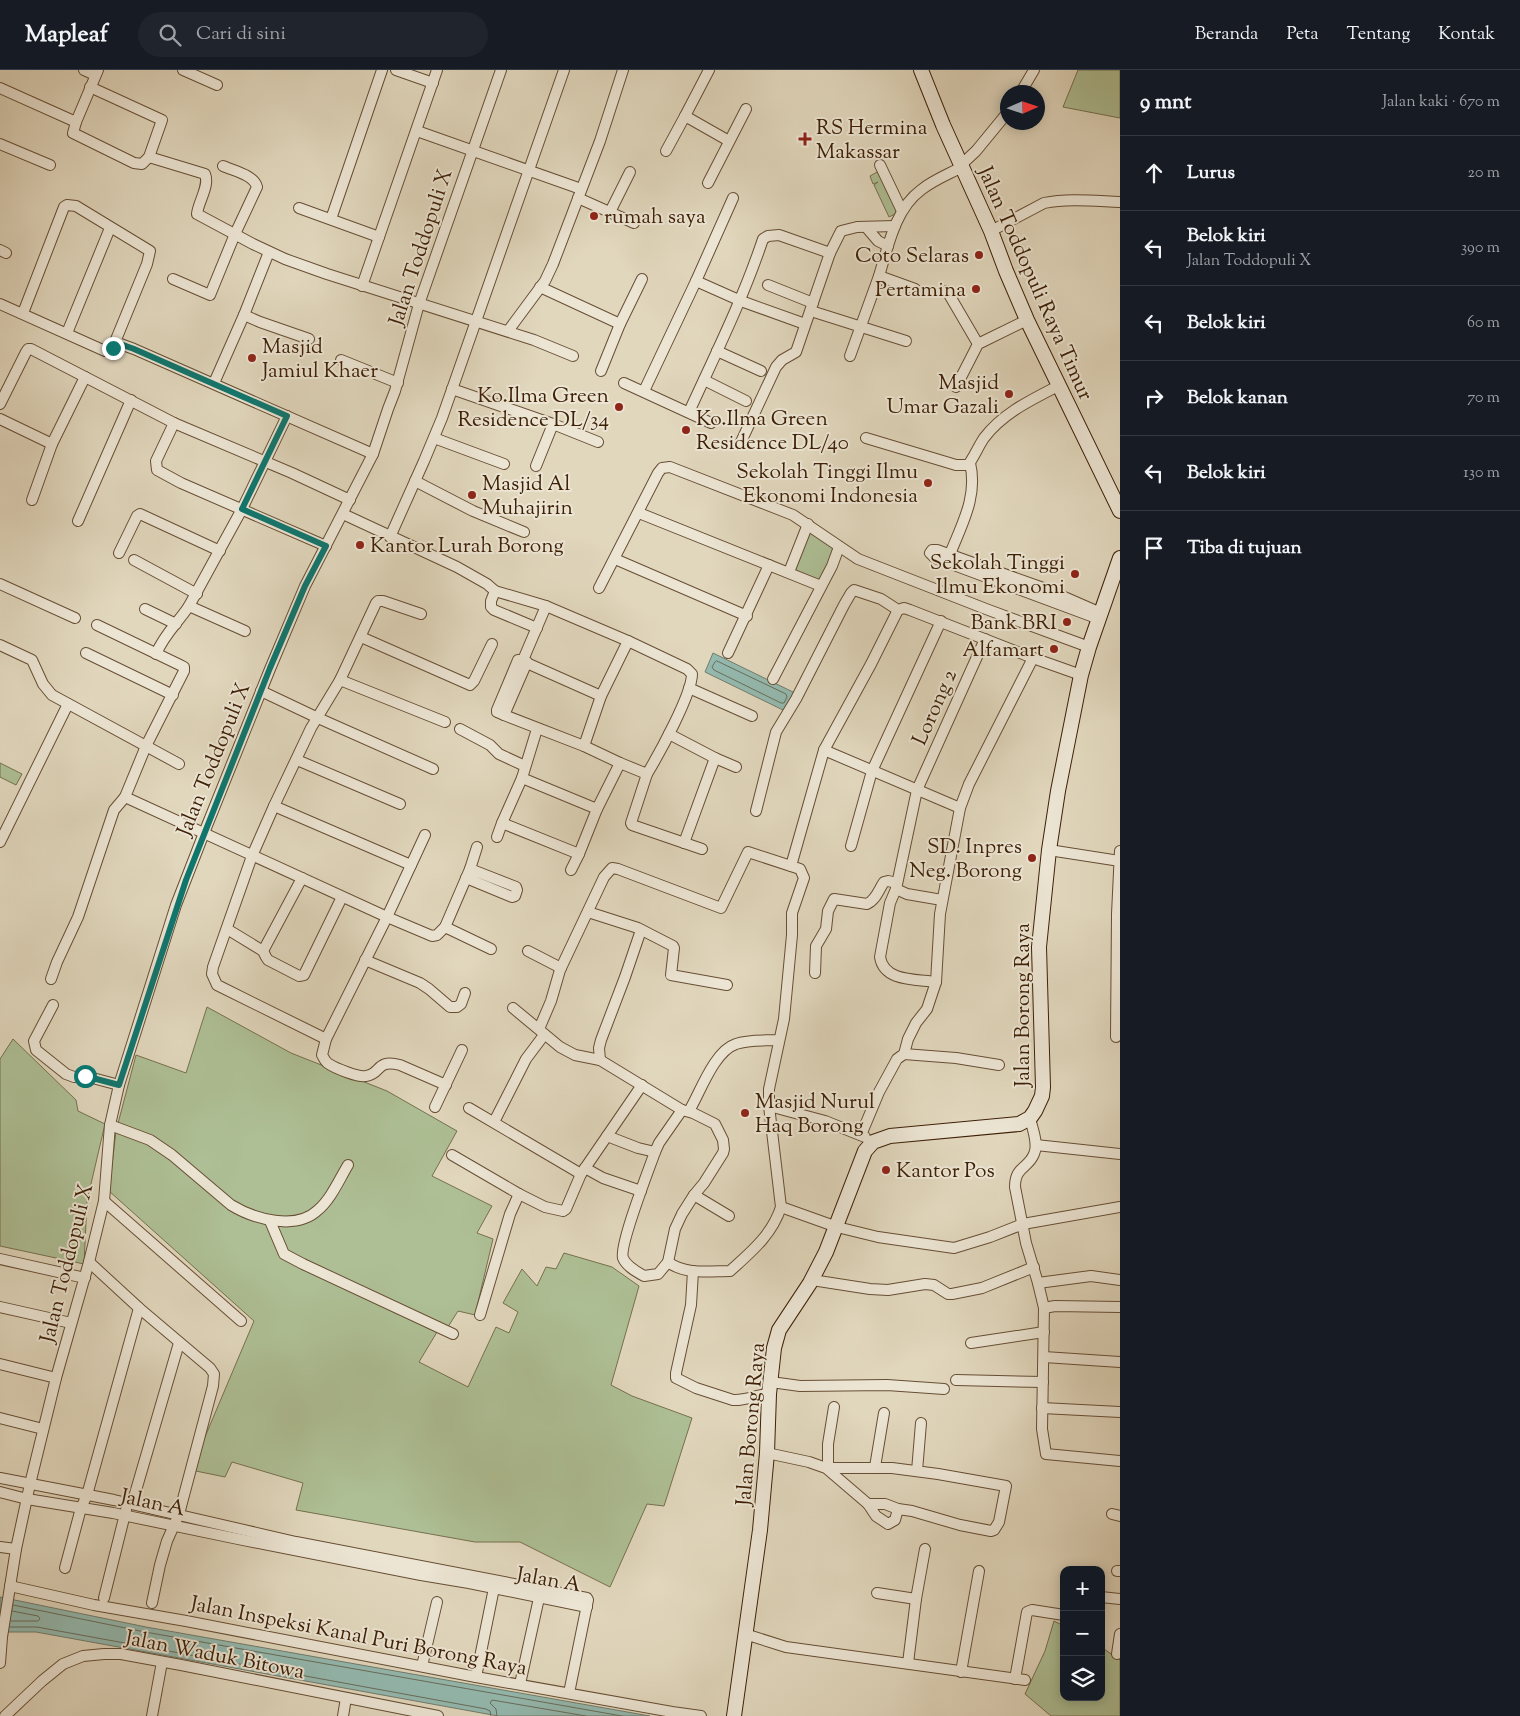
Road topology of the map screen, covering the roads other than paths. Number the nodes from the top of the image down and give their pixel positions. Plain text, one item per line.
1 (84, 70) edge
2 (183, 70) edge
3 (382, 70) edge
4 (396, 70) edge
5 (437, 70) edge
6 (500, 70) edge
7 (564, 70) edge
8 (624, 70) edge
9 (709, 70) edge
10 (921, 70) edge
11 (1034, 70) edge
12 (97, 73) edge
13 (433, 83) junction
14 (217, 85) dead end
15 (1025, 85) edge
16 (90, 87) junction
17 (0, 88) edge
18 (746, 109) dead end
19 (685, 116) junction
20 (76, 122) junction
21 (1000, 122) edge
22 (417, 131) junction
23 (729, 141) junction
24 (0, 144) edge
25 (472, 151) junction
26 (666, 152) dead end
27 (149, 157) junction
28 (50, 165) dead end
29 (880, 165) dead end
30 (223, 166) dead end
31 (962, 166) junction
32 (528, 170) junction
33 (630, 172) dead end
34 (708, 183) dead end
35 (580, 193) junction
36 (894, 194) junction
37 (732, 198) dead end
38 (911, 198) junction
39 (1120, 202) edge
40 (299, 208) dead end
41 (902, 211) junction
42 (610, 212) junction
43 (331, 219) junction
44 (634, 223) dead end
45 (895, 226) junction
46 (866, 227) junction
47 (110, 228) junction
48 (991, 231) junction
49 (235, 234) junction
50 (379, 237) junction
51 (888, 246) junction
52 (269, 252) junction
53 (830, 253) junction
54 (879, 276) junction
55 (173, 279) dead end
56 (642, 279) dead end
57 (696, 281) junction
58 (362, 286) junction
59 (768, 286) dead end
60 (540, 287) junction
61 (915, 290) dead end
62 (948, 291) dead end
63 (741, 301) junction
64 (0, 304) edge
65 (419, 304) junction
66 (812, 307) junction
67 (23, 313) junction
68 (244, 315) junction
69 (1027, 320) junction
70 (476, 322) junction
71 (620, 324) junction
72 (805, 324) junction
73 (861, 327) junction
74 (508, 331) junction
75 (67, 333) junction
76 (309, 339) dead end
77 (906, 341) dead end
78 (115, 342) junction
79 (978, 344) junction
80 (716, 351) junction
81 (573, 356) dead end
82 (850, 356) dead end
83 (340, 360) dead end
84 (601, 370) dead end
85 (761, 371) dead end
86 (85, 377) junction
87 (704, 380) junction
88 (398, 382) junction
89 (214, 383) junction
90 (624, 383) dead end
91 (1058, 386) junction
92 (956, 387) dead end
93 (452, 389) junction
94 (644, 391) junction
95 (131, 400) junction
96 (746, 401) dead end
97 (0, 404) edge
98 (689, 412) junction
99 (287, 416) junction
100 (0, 418) edge
101 (174, 423) junction
102 (711, 423) dead end
103 (553, 424) junction
104 (434, 438) junction
105 (866, 438) dead end
106 (598, 442) dead end
107 (52, 444) junction
108 (740, 444) dead end
109 (373, 454) junction
110 (265, 462) junction
111 (970, 463) junction
112 (504, 464) dead end
113 (536, 466) dead end
114 (415, 481) junction
115 (32, 500) dead end
116 (350, 500) junction
117 (242, 509) junction
118 (1120, 511) edge
119 (639, 512) junction
120 (343, 514) junction
121 (78, 521) dead end
122 (808, 524) junction
123 (524, 532) dead end
124 (390, 537) junction
125 (326, 546) junction
126 (839, 547) junction
127 (220, 551) junction
128 (119, 553) dead end
129 (950, 554) junction
130 (1120, 558) edge
131 (614, 559) junction
132 (134, 560) dead end
133 (769, 565) junction
134 (789, 572) junction
135 (0, 584) edge
136 (821, 586) junction
137 (599, 588) dead end
138 (495, 591) junction
139 (197, 594) junction
140 (189, 606) junction
141 (546, 606) junction
142 (145, 609) dead end
143 (898, 610) junction
144 (421, 614) dead end
145 (746, 616) junction
146 (1100, 616) junction
147 (75, 618) dead end
148 (941, 622) junction
149 (176, 624) junction
150 (97, 625) dead end
151 (537, 628) junction
152 (246, 631) dead end
153 (361, 637) junction
154 (985, 639) junction
155 (628, 641) junction
156 (492, 644) dead end
157 (0, 645) edge
158 (1089, 647) junction
159 (86, 653) dead end
160 (728, 653) dead end
161 (156, 654) junction
162 (1033, 658) junction
163 (525, 661) junction
164 (1081, 675) junction
165 (773, 678) dead end
166 (340, 680) junction
167 (689, 688) junction
168 (261, 691) junction
169 (173, 695) junction
170 (601, 696) junction
171 (68, 704) junction
172 (752, 716) dead end
173 (318, 718) junction
174 (445, 722) dead end
175 (460, 729) dead end
176 (537, 729) junction
177 (668, 734) junction
178 (146, 746) junction
179 (584, 746) junction
180 (824, 750) junction
181 (715, 758) junction
182 (297, 760) junction
183 (620, 763) junction
184 (179, 764) dead end
185 (525, 766) junction
186 (736, 767) dead end
187 (433, 769) dead end
188 (872, 771) junction
189 (647, 774) junction
190 (522, 778) junction
191 (917, 790) junction
192 (125, 797) junction
193 (400, 804) dead end
194 (274, 806) junction
195 (960, 808) junction
196 (598, 809) junction
197 (756, 811) dead end
198 (502, 823) junction
199 (204, 833) junction
200 (425, 835) dead end
201 (496, 837) dead end
202 (0, 842) edge
203 (684, 844) junction
204 (851, 846) dead end
205 (477, 847) dead end
206 (702, 849) dead end
207 (1049, 850) junction
208 (579, 854) junction
209 (252, 856) junction
210 (1119, 858) edge
211 (411, 865) junction
212 (791, 866) junction
213 (571, 870) dead end
214 (302, 878) junction
215 (897, 886) junction
216 (342, 897) junction
217 (942, 900) junction
218 (588, 912) junction
219 (387, 917) junction
220 (445, 927) junction
221 (227, 929) junction
222 (641, 930) junction
223 (491, 950) dead end
224 (263, 951) junction
225 (528, 951) dead end
226 (365, 960) junction
227 (561, 968) junction
228 (815, 973) dead end
229 (51, 979) dead end
230 (936, 982) junction
231 (727, 986) dead end
232 (465, 993) dead end
233 (1119, 998) edge
234 (53, 1005) dead end
235 (513, 1008) dead end
236 (542, 1032) junction
237 (1116, 1037) dead end
238 (326, 1039) junction
239 (779, 1040) junction
240 (462, 1050) dead end
241 (904, 1054) junction
242 (600, 1060) junction
243 (998, 1065) dead end
244 (119, 1085) junction
245 (642, 1085) junction
246 (446, 1086) junction
247 (435, 1106) dead end
248 (769, 1106) junction
249 (469, 1108) dead end
250 (686, 1110) junction
251 (1030, 1118) junction
252 (494, 1122) junction
253 (110, 1125) junction
254 (607, 1136) junction
255 (867, 1138) junction
256 (1036, 1145) junction
257 (654, 1152) junction
258 (1120, 1154) edge
259 (452, 1155) dead end
260 (348, 1166) dead end
261 (583, 1171) junction
262 (641, 1191) junction
263 (519, 1194) junction
264 (694, 1195) junction
265 (104, 1201) junction
266 (781, 1207) junction
267 (1120, 1207) edge
268 (729, 1216) dead end
269 (270, 1221) junction
270 (1023, 1224) junction
271 (837, 1227) junction
272 (0, 1259) edge
273 (90, 1262) junction
274 (668, 1262) junction
275 (1034, 1267) junction
276 (693, 1271) junction
277 (84, 1278) junction
278 (812, 1280) junction
279 (1120, 1280) edge
280 (1038, 1283) junction
281 (0, 1306) edge
282 (1120, 1306) edge
283 (139, 1308) junction
284 (1044, 1308) junction
285 (480, 1315) dead end
286 (241, 1322) dead end
287 (71, 1323) junction
288 (1044, 1332) junction
289 (453, 1334) dead end
290 (971, 1342) dead end
291 (179, 1343) junction
292 (1044, 1357) junction
293 (1120, 1362) edge
294 (0, 1364) edge
295 (56, 1378) junction
296 (956, 1380) dead end
297 (1043, 1382) junction
298 (770, 1388) junction
299 (944, 1389) dead end
300 (834, 1407) dead end
301 (1042, 1408) junction
302 (1120, 1412) edge
303 (884, 1413) dead end
304 (0, 1418) edge
305 (921, 1423) dead end
306 (43, 1429) junction
307 (767, 1453) junction
308 (1120, 1460) edge
309 (875, 1467) junction
310 (827, 1468) junction
311 (917, 1471) junction
312 (0, 1478) edge
313 (14, 1480) junction
314 (30, 1484) junction
315 (0, 1492) edge
316 (11, 1494) junction
317 (87, 1495) junction
318 (27, 1499) junction
319 (130, 1503) junction
320 (868, 1504) junction
321 (81, 1508) junction
322 (898, 1509) junction
323 (178, 1514) junction
324 (125, 1515) junction
325 (173, 1525) junction
326 (295, 1546) junction
327 (0, 1547) edge
328 (16, 1549) junction
329 (925, 1549) dead end
330 (65, 1568) dead end
331 (979, 1571) dead end
332 (469, 1579) junction
333 (10, 1588) junction
334 (494, 1588) junction
335 (877, 1593) dead end
336 (1105, 1597) edge
337 (104, 1598) dead end
338 (539, 1598) junction
339 (916, 1599) junction
340 (1120, 1599) edge
341 (437, 1602) dead end
342 (152, 1603) dead end
343 (586, 1607) junction
344 (1060, 1614) edge
345 (745, 1634) junction
346 (1120, 1634) edge
347 (1118, 1654) dead end
348 (162, 1662) junction
349 (0, 1663) edge
350 (908, 1663) junction
351 (422, 1666) junction
352 (961, 1672) junction
353 (476, 1677) junction
354 (520, 1684) junction
355 (569, 1693) junction
356 (346, 1698) junction
357 (4, 1716) edge
358 (152, 1716) edge
359 (343, 1716) edge
360 (438, 1716) edge
361 (701, 1716) edge
362 (734, 1716) edge

1 - 12 street
2 - 14 street
3 - 43 street
4 - 13 street
5 - 13 street
6 - 25 street, Jalan Toddopuli X
7 - 32 street
8 - 35 street
9 - 19 street
10 - 31 main road, Jalan Toddopuli Raya Timur
11 - 15 street
12 - 16 street
13 - 22 street
16 - 20 street
16 - 27 street
17 - 20 street
18 - 23 street
19 - 23 street
19 - 26 street
20 - 27 street
21 - 31 street
22 - 25 street
22 - 50 street
23 - 34 street
24 - 28 street
25 - 32 street
25 - 65 street, Jalan Toddopuli X
27 - 49 street
29 - 36 street
30 - 49 street
31 - 38 street
31 - 48 main road, Jalan Toddopuli Raya Timur
32 - 35 street
32 - 70 street
33 - 42 street
35 - 42 street
35 - 60 street
36 - 38 street
36 - 41 street
37 - 57 street
38 - 41 street
39 - 48 street
40 - 43 street
41 - 45 street
42 - 44 street
43 - 50 street
45 - 46 street
45 - 51 street
46 - 51 street
46 - 53 street
47 - 67 street
47 - 75 street
47 - 78 street
48 - 69 main road, Jalan Toddopuli Raya Timur
49 - 52 street
49 - 55 street
50 - 58 street
51 - 54 street
52 - 58 street
52 - 68 street
53 - 63 street
53 - 66 street
54 - 61 street
54 - 73 street
56 - 71 street
57 - 63 street
57 - 94 street
58 - 65 street
59 - 66 street
60 - 71 street
60 - 74 street
62 - 79 street
63 - 72 street
63 - 80 street
64 - 67 street
65 - 70 street
65 - 88 street, Jalan Toddopuli X
66 - 72 street
66 - 73 street
67 - 75 street
68 - 76 street
68 - 89 street
69 - 79 street
69 - 91 main road, Jalan Toddopuli Raya Timur
70 - 74 street
70 - 93 street
71 - 84 street
72 - 108 street
73 - 77 street
73 - 82 street
74 - 81 street
75 - 78 street
78 - 89 street
79 - 92 street
80 - 85 street
80 - 87 street
83 - 88 street
86 - 95 street
86 - 97 street
86 - 107 street
87 - 96 street
87 - 98 street
88 - 109 street, Jalan Toddopuli X
89 - 99 street
90 - 94 street
91 - 111 street
91 - 118 main road, Jalan Toddopuli Raya Timur
93 - 103 street
93 - 104 street
94 - 98 street
95 - 101 street
95 - 121 street
98 - 102 street
99 - 109 street
99 - 110 street
100 - 107 street
101 - 110 street
101 - 117 street
103 - 106 street
103 - 113 street
104 - 112 street
104 - 114 street
105 - 111 street
107 - 115 street
109 - 116 street, Jalan Toddopuli X
110 - 116 street
110 - 117 street
111 - 129 street
114 - 123 street
114 - 124 street
116 - 120 street, Jalan Toddopuli X
117 - 125 street
117 - 127 street
119 - 122 street
119 - 131 street
119 - 133 street
120 - 124 street
120 - 125 street, Jalan Toddopuli X
122 - 126 street
122 - 134 street
124 - 138 street
125 - 168 street, Jalan Toddopuli X
126 - 136 street
126 - 158 street
127 - 128 street
127 - 139 street
129 - 146 street
129 - 146 street
130 - 146 main road, Jalan Borong Raya
131 - 137 street
131 - 145 street
132 - 139 street
133 - 134 street
133 - 145 street
134 - 136 street
135 - 147 street
136 - 165 street
138 - 141 street
138 - 151 street
139 - 140 street
140 - 149 street
140 - 152 street
141 - 151 street
141 - 155 street
142 - 149 street
143 - 148 street
143 - 180 street
143 - 197 street
144 - 153 street
145 - 160 street
146 - 158 main road, Jalan Borong Raya
148 - 154 street
148 - 188 street
149 - 161 street
150 - 161 street
151 - 163 street
153 - 156 street
153 - 166 street
154 - 162 street
154 - 191 street, Lorong 2
155 - 167 street
155 - 170 street
157 - 171 street
158 - 164 main road, Jalan Borong Raya
159 - 169 street
161 - 169 street
162 - 164 street
162 - 195 street
163 - 170 street
163 - 176 street
164 - 207 main road, Jalan Borong Raya
166 - 173 street
166 - 174 street
167 - 172 street
167 - 177 street
168 - 173 street
168 - 199 street, Jalan Toddopuli X
169 - 178 street
170 - 179 street
171 - 178 street
171 - 202 street
173 - 182 street
173 - 187 street
175 - 185 street
176 - 179 street
176 - 185 street
177 - 181 street
177 - 189 street
178 - 184 street
178 - 192 street
179 - 183 street
180 - 188 street
180 - 212 street
181 - 186 street
181 - 203 street
182 - 193 street
182 - 194 street
183 - 189 street
183 - 196 street
185 - 190 street
188 - 191 street
188 - 204 street
189 - 203 street
190 - 196 street
190 - 198 street
191 - 195 street
191 - 215 street, Lorong 2
192 - 199 street
192 - 229 street
194 - 209 street
194 - 211 street
195 - 217 street
196 - 208 street
198 - 201 street
198 - 208 street
199 - 209 street
199 - 244 street, Jalan Toddopuli X
200 - 211 street
203 - 206 street
205 - 220 street
207 - 210 street
207 - 251 main road, Jalan Borong Raya
208 - 213 street
209 - 214 street
209 - 221 street
210 - 233 street
211 - 219 street
212 - 218 street
212 - 239 street
214 - 216 street
214 - 224 street
215 - 217 street
215 - 228 street
215 - 230 street, Lorong 2
216 - 219 street
216 - 224 street
217 - 230 street
218 - 222 street
218 - 227 street
219 - 220 street
219 - 226 street
220 - 223 street
221 - 224 street
221 - 238 street
222 - 231 street
222 - 242 street
225 - 227 street
226 - 232 street
226 - 238 street
227 - 236 street
230 - 241 street
233 - 237 street
234 - 244 street
235 - 236 street
236 - 242 street
236 - 252 street
238 - 246 street
239 - 248 street
239 - 250 street
240 - 246 street
241 - 243 street
241 - 255 street
242 - 245 street
244 - 253 street, Jalan Toddopuli X
245 - 250 street
245 - 254 street
246 - 247 street
248 - 255 street
248 - 266 street
249 - 252 street
250 - 257 street
250 - 264 street
251 - 255 main road, Jalan Borong Raya
251 - 256 street
252 - 261 street
253 - 265 street, Jalan Toddopuli X
253 - 269 street
254 - 257 street
254 - 261 street
255 - 271 main road, Jalan Borong Raya
256 - 258 street
256 - 270 street
257 - 262 street
259 - 263 street
260 - 269 street
261 - 262 street
261 - 263 street
262 - 274 street
263 - 285 street
264 - 268 street
264 - 274 street
265 - 273 street, Jalan Toddopuli X
265 - 286 street
266 - 271 street
266 - 276 street
267 - 270 street
269 - 289 street
270 - 271 street
270 - 275 street
271 - 278 main road, Jalan Borong Raya
272 - 277 street
273 - 277 street, Jalan Toddopuli X
273 - 283 street
274 - 276 street
275 - 278 street
275 - 280 street
276 - 298 street
277 - 287 street, Jalan Toddopuli X
278 - 298 main road, Jalan Borong Raya
279 - 280 street
280 - 284 street
281 - 287 street
282 - 284 street
283 - 291 street
283 - 317 street
284 - 288 street
287 - 295 street, Jalan Toddopuli X
288 - 290 street
288 - 292 street
291 - 319 street
291 - 323 street
292 - 293 street
292 - 297 street
294 - 295 street
295 - 306 street, Jalan Toddopuli X
296 - 297 street
297 - 301 street
298 - 299 street
298 - 307 main road, Jalan Borong Raya
300 - 310 street
301 - 302 street
301 - 308 street
303 - 309 street
304 - 306 street
305 - 311 street
306 - 314 street, Jalan Toddopuli X
307 - 310 street
307 - 345 main road, Jalan Borong Raya
309 - 310 street
309 - 311 street
310 - 320 street
311 - 322 street
312 - 313 street, Jalan A
313 - 314 street, Jalan A
313 - 316 street
314 - 317 street, Jalan A
314 - 318 street, Jalan Toddopuli X
315 - 316 street, Jalan A
316 - 318 street, Jalan A
317 - 319 street, Jalan A
317 - 321 street
318 - 321 street, Jalan A
318 - 328 street, Jalan Toddopuli X
319 - 323 street, Jalan A
319 - 324 street
320 - 322 street
320 - 322 street
321 - 324 street, Jalan A
321 - 330 street
323 - 325 street
323 - 326 street, Jalan A
324 - 325 street, Jalan A
324 - 337 street
325 - 326 street, Jalan A
325 - 342 street
326 - 332 street, Jalan A
327 - 328 street
328 - 333 street, Jalan Toddopuli X
329 - 339 street
331 - 352 street
332 - 334 street, Jalan A
332 - 343 street, Jalan A
333 - 349 street, Jalan Toddopuli X
333 - 351 street, Jalan Inspeksi Kanal Puri Borong Raya
334 - 338 street, Jalan A
334 - 353 street
335 - 339 street
336 - 340 street
338 - 343 street, Jalan A
338 - 354 street
339 - 350 street
341 - 351 street
343 - 355 street
344 - 352 street
345 - 350 street
345 - 362 main road, Jalan Borong Raya
346 - 347 street
348 - 356 street, Jalan Waduk Bitowa
348 - 357 street, Jalan Waduk Bitowa
348 - 358 street
350 - 352 street
351 - 353 street, Jalan Inspeksi Kanal Puri Borong Raya
353 - 354 street, Jalan Inspeksi Kanal Puri Borong Raya
354 - 355 street, Jalan Inspeksi Kanal Puri Borong Raya
355 - 361 street, Jalan Inspeksi Kanal Puri Borong Raya
356 - 359 street
356 - 360 street, Jalan Waduk Bitowa

